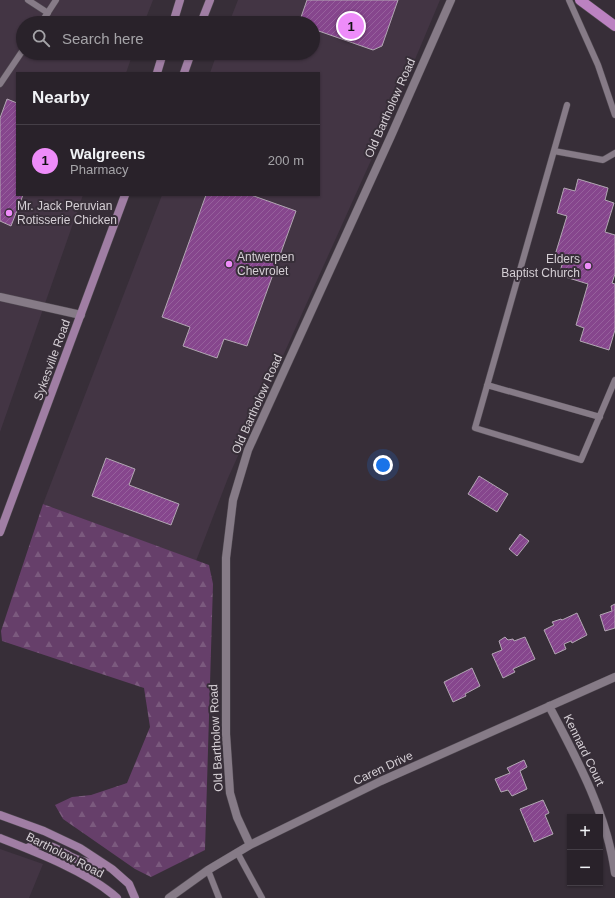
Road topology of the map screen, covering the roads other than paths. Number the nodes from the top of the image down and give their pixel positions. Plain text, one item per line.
1 (28, 0) edge
2 (56, 0) edge
3 (180, 0) edge
4 (210, 0) edge
5 (452, 0) edge
6 (569, 0) edge
7 (580, 0) edge
8 (48, 13) junction
9 (46, 16) edge
10 (175, 16) edge
11 (204, 16) edge
12 (615, 26) edge
13 (16, 60) edge
14 (161, 60) edge
15 (189, 60) edge
16 (157, 72) edge
17 (184, 72) edge
18 (0, 84) edge
19 (567, 105) dead end
20 (615, 115) edge
21 (554, 151) junction
22 (615, 153) edge
23 (125, 196) edge
24 (0, 297) edge
25 (81, 315) junction
26 (615, 380) edge
27 (487, 385) junction
28 (600, 417) junction
29 (0, 532) edge
30 (615, 677) edge
31 (549, 706) junction
32 (0, 815) edge
33 (0, 838) edge
34 (250, 845) junction
35 (27, 848) junction
36 (237, 852) junction
37 (112, 870) junction
38 (208, 870) junction
39 (615, 873) edge
40 (117, 898) edge
41 (135, 898) edge
42 (169, 898) edge
43 (219, 898) edge
44 (262, 898) edge

1 - 8 lane
2 - 8 lane
3 - 10 main road
4 - 11 main road
5 - 34 street, Old Bartholow Road
6 - 20 lane
7 - 12 main road
8 - 9 lane
13 - 18 lane
14 - 16 main road
15 - 17 main road
19 - 21 lane
21 - 22 lane
21 - 27 lane
23 - 25 main road, Sykesville Road
24 - 25 street
25 - 29 main road, Sykesville Road
26 - 28 lane
27 - 28 lane
27 - 28 lane
30 - 31 street, Caren Drive
31 - 34 street, Caren Drive
31 - 39 street, Kennard Court
32 - 37 main road, Bartholow Road
33 - 35 main road, Bartholow Road
34 - 36 street, Caren Drive
35 - 37 main road
35 - 40 main road, Bartholow Road
36 - 38 street, Caren Drive
36 - 44 lane
37 - 41 main road, Bartholow Road
38 - 42 street, Caren Drive
38 - 43 lane

